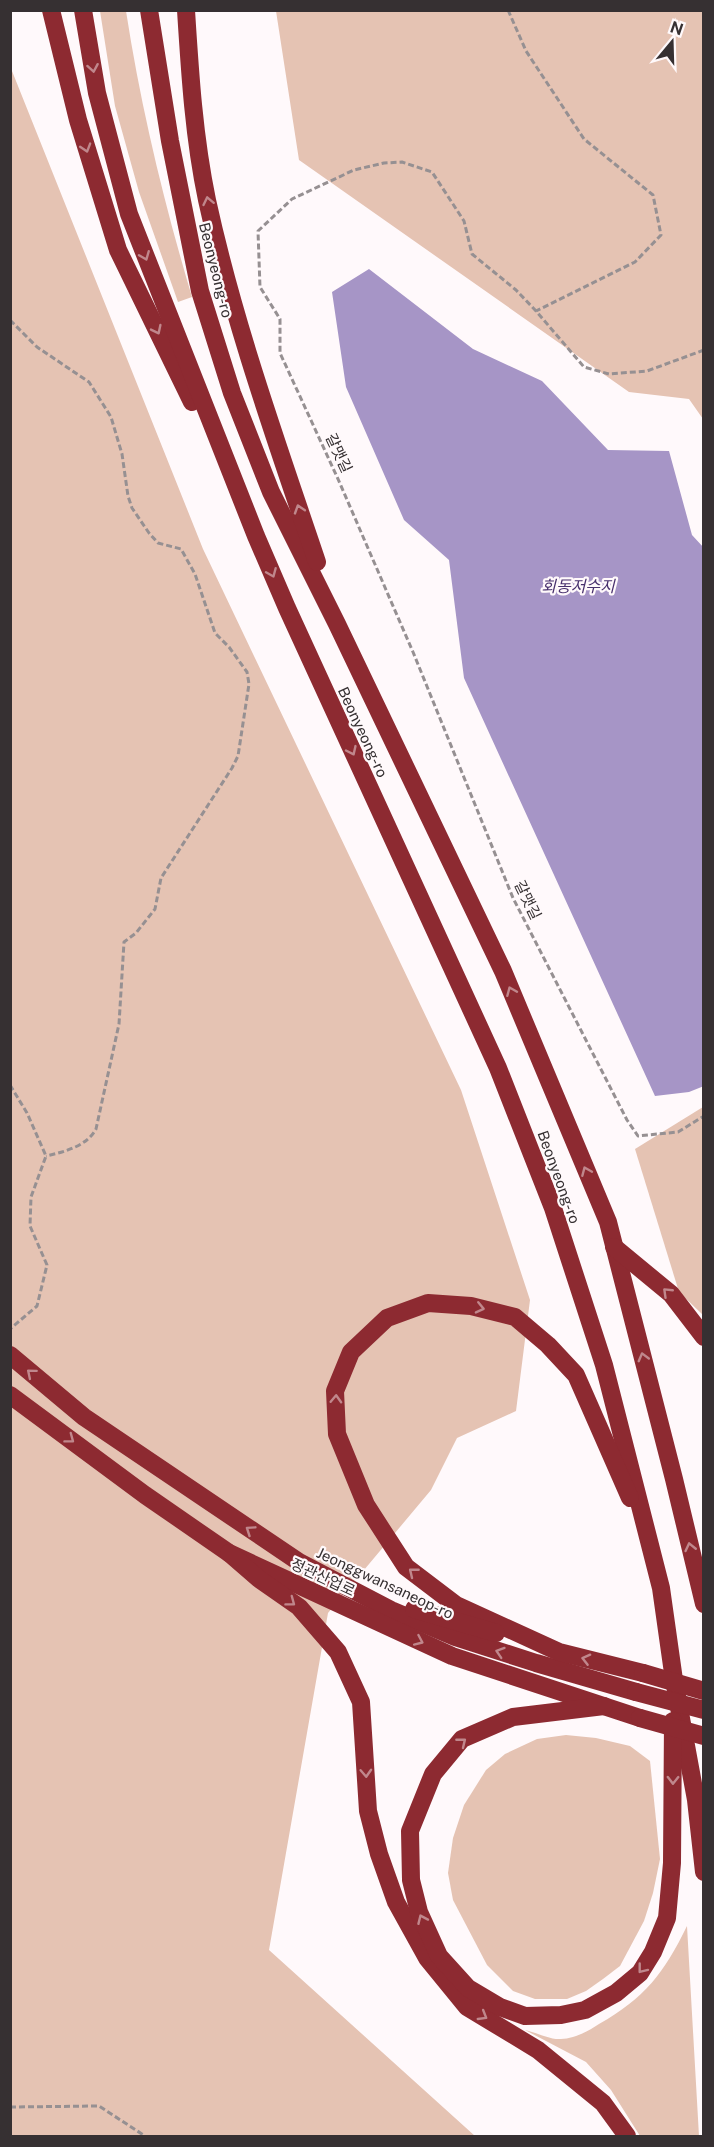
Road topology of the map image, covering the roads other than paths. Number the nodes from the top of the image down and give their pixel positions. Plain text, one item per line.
1 (51, 10) edge
2 (83, 10) edge
3 (149, 10) edge
4 (186, 10) edge
5 (256, 536) junction
6 (337, 624) junction
7 (614, 1247) junction
8 (704, 1337) edge
9 (10, 1355) edge
10 (17, 1400) edge
11 (649, 1540) junction
12 (229, 1553) junction
13 (354, 1591) junction
14 (704, 1604) edge
15 (559, 1652) junction
16 (674, 1680) junction
17 (704, 1691) edge
18 (604, 1706) junction
19 (704, 1710) edge
20 (704, 1737) edge
21 (704, 1872) edge
22 (627, 2136) edge

1 -> 5 highway, Beonyeong-ro
2 -> 5 highway, Beonyeong-ro
3 - 6 highway, Beonyeong-ro
6 -> 4 highway, Beonyeong-ro
5 -> 11 highway, Beonyeong-ro
7 -> 6 highway, Beonyeong-ro
8 -> 7 highway
14 -> 7 highway, Beonyeong-ro
13 -> 9 highway, Jeonggwansaneop-ro
10 -> 12 highway, 정관산업로
15 -> 11 highway
11 - 16 highway, Beonyeong-ro
12 -> 18 highway, 정관산업로
12 -> 22 highway
13 - 15 highway
19 -> 13 highway, Jeonggwansaneop-ro, bridge
17 -> 15 highway, bridge
16 -> 18 highway
16 - 21 highway, Beonyeong-ro
18 - 20 highway, 정관산업로, bridge

